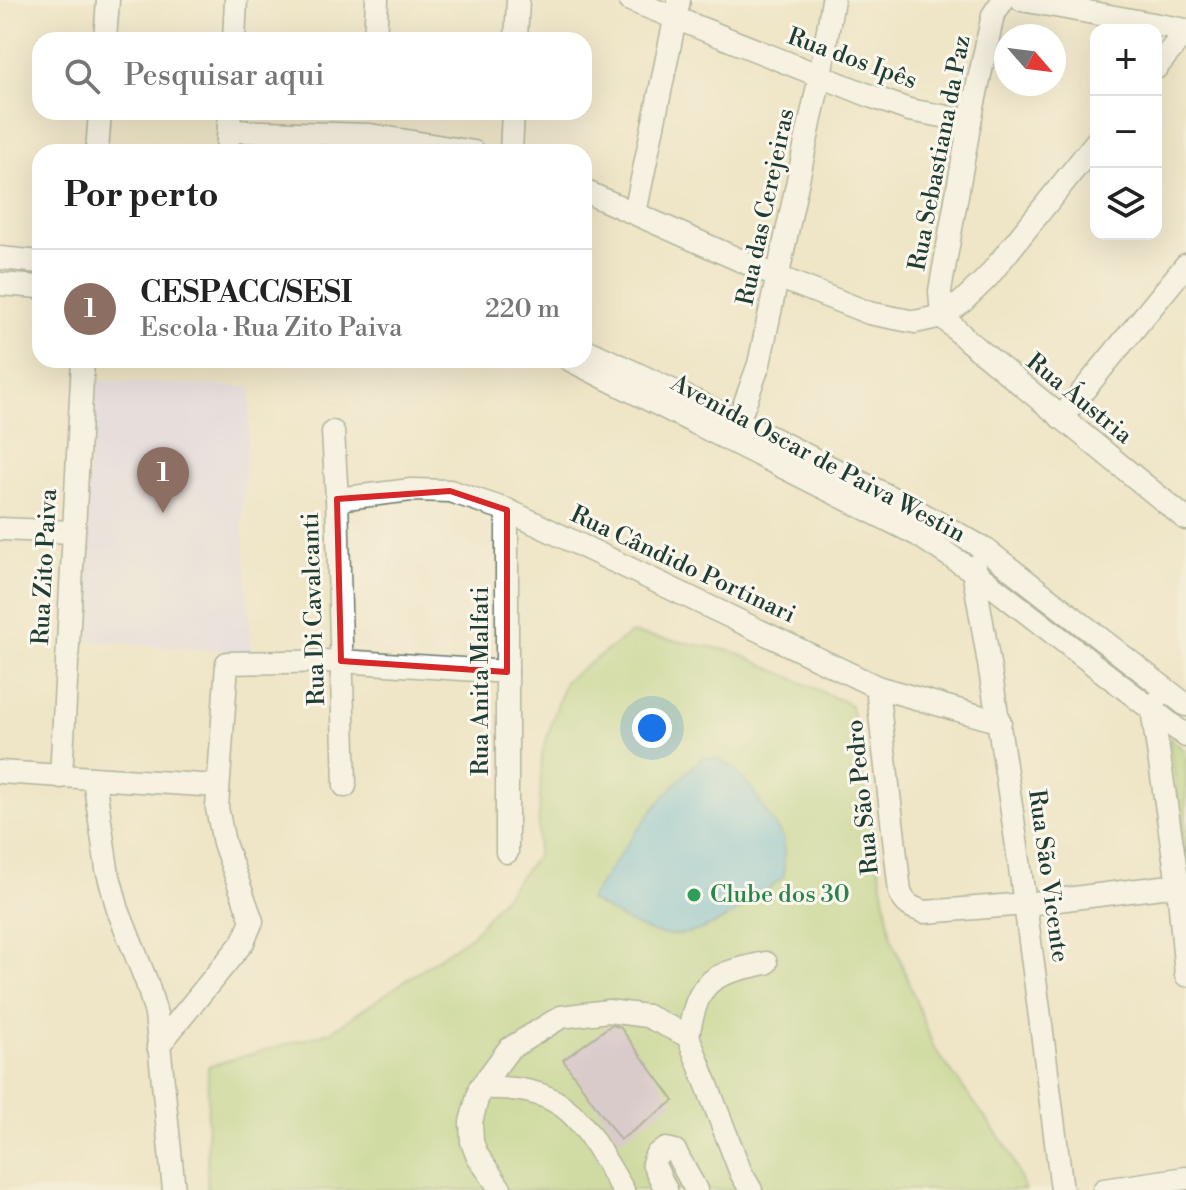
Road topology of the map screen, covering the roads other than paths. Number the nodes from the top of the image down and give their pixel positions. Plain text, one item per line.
1 (108, 0) edge
2 (236, 0) edge
3 (377, 0) edge
4 (518, 0) edge
5 (630, 0) edge
6 (833, 0) edge
7 (1008, 0) edge
8 (677, 9) edge
9 (1186, 30) edge
10 (106, 32) edge
11 (234, 32) edge
12 (375, 32) edge
13 (516, 32) edge
14 (1162, 60) edge
15 (820, 76) junction
16 (99, 120) edge
17 (513, 120) edge
18 (970, 121) junction
19 (370, 123) edge
20 (229, 132) edge
21 (98, 144) edge
22 (445, 144) edge
23 (511, 144) edge
24 (1090, 149) edge
25 (592, 194) edge
26 (635, 213) junction
27 (0, 258) edge
28 (32, 261) edge
29 (1186, 265) edge
30 (778, 277) junction
31 (0, 284) edge
32 (32, 286) edge
33 (942, 316) junction
34 (592, 353) edge
35 (83, 368) edge
36 (588, 368) edge
37 (1061, 418) junction
38 (333, 432) dead end
39 (735, 432) junction
40 (337, 499) junction
41 (507, 510) junction
42 (1183, 510) edge
43 (0, 529) edge
44 (73, 532) junction
45 (985, 549) junction
46 (973, 571) junction
47 (341, 661) junction
48 (507, 672) junction
49 (877, 687) junction
50 (1164, 688) junction
51 (1186, 705) edge
52 (1152, 709) junction
53 (1000, 722) junction
54 (1186, 736) edge
55 (0, 772) edge
56 (61, 777) junction
57 (94, 779) junction
58 (217, 786) junction
59 (345, 786) dead end
60 (507, 852) dead end
61 (1182, 885) edge
62 (1026, 904) junction
63 (766, 963) dead end
64 (1186, 975) edge
65 (688, 1036) junction
66 (158, 1046) junction
67 (480, 1088) junction
68 (1186, 1178) edge
69 (174, 1190) edge
70 (501, 1190) edge
71 (623, 1190) edge
72 (666, 1190) edge
73 (696, 1190) edge
74 (751, 1190) edge
75 (1062, 1190) edge
76 (1104, 1190) edge

1 - 10 street
2 - 11 street
3 - 12 street
4 - 13 street
5 - 8 street, Rua dos Ipês
6 - 15 street, Rua das Cerejeiras
7 - 9 street
7 - 18 street, Rua Sebastiana da Paz
8 - 15 street, Rua dos Ipês
8 - 26 street
9 - 14 street
15 - 18 street, Rua dos Ipês
15 - 30 street, Rua das Cerejeiras
16 - 21 street
17 - 23 street
18 - 33 street, Rua Sebastiana da Paz
19 - 20 street
19 - 22 street
24 - 33 street
25 - 26 street
26 - 30 street
27 - 28 street
29 - 37 street
30 - 33 street
30 - 39 street, Rua das Cerejeiras
31 - 32 street
33 - 37 street, Rua Áustria
34 - 39 street, Avenida Oscar de Paiva Westin
35 - 44 street, Rua Zito Paiva
36 - 39 street, Avenida Oscar de Paiva Westin
37 - 42 street, Rua Áustria
38 - 40 street, Rua Di Cavalcanti
39 - 45 street, Avenida Oscar de Paiva Westin
39 - 46 street, Avenida Oscar de Paiva Westin
40 - 41 street, Rua Cândido Portinari
40 - 47 street, Rua Di Cavalcanti
41 - 48 street, Rua Anita Malfati
41 - 49 street, Rua Cândido Portinari
43 - 44 street
44 - 56 street, Rua Zito Paiva
45 - 46 street
45 - 50 street, Avenida Oscar de Paiva Westin
46 - 52 street, Avenida Oscar de Paiva Westin
46 - 53 street, Rua São Vicente
47 - 48 street
47 - 58 street
47 - 59 street, Rua Di Cavalcanti
48 - 60 street, Rua Anita Malfati
49 - 53 street, Rua Cândido Portinari
49 - 62 street, Rua São Pedro
50 - 51 street, Avenida Oscar de Paiva Westin
50 - 52 street
52 - 54 street, Avenida Oscar de Paiva Westin
52 - 61 street
53 - 62 street, Rua São Vicente
55 - 56 street
56 - 57 street
57 - 58 street
57 - 66 street
58 - 66 street
61 - 62 street, Rua São Pedro
61 - 64 street
62 - 75 street, Rua São Vicente
63 - 65 street
65 - 67 street
65 - 74 street
66 - 69 street
67 - 70 street
67 - 71 street
68 - 76 street
72 - 73 street

